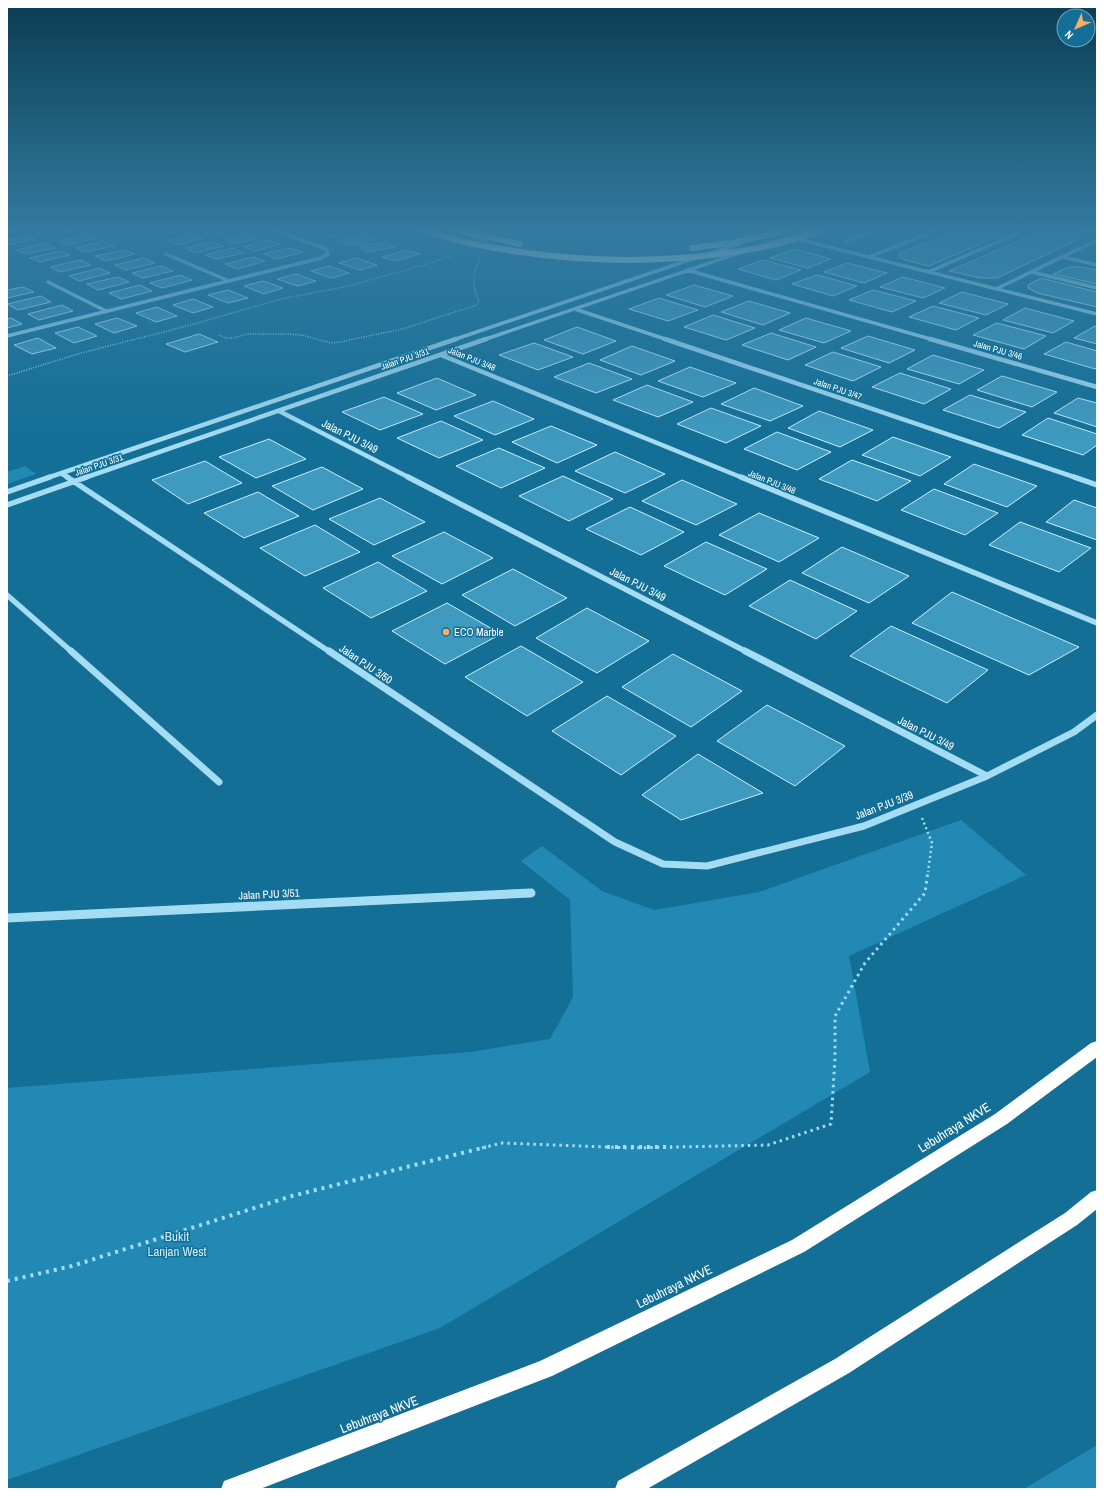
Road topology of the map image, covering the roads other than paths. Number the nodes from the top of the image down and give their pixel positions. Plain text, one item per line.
1 (84, 300) edge
2 (152, 300) edge
3 (574, 300) edge
4 (601, 300) edge
5 (791, 300) edge
6 (1040, 300) edge
7 (575, 309) junction
8 (106, 311) junction
9 (1097, 314) edge
10 (7, 336) edge
11 (441, 355) junction
12 (1097, 387) edge
13 (279, 411) junction
14 (62, 474) junction
15 (74, 482) junction
16 (1097, 485) edge
17 (7, 492) edge
18 (7, 505) edge
19 (7, 595) edge
20 (1097, 624) edge
21 (1097, 715) edge
22 (987, 776) junction
23 (219, 782) dead end
24 (663, 864) joint
25 (532, 893) dead end
26 (7, 918) edge
27 (1097, 1048) edge
28 (1097, 1198) edge
29 (232, 1489) edge
30 (626, 1489) edge

1 - 8 street
2 - 8 street
3 - 14 street, Jalan PJU 3/31
4 - 7 street, Jalan PJU 3/31
5 - 12 street, Jalan PJU 3/46
6 - 9 street
7 - 11 street, Jalan PJU 3/31
7 - 16 street, Jalan PJU 3/47
8 - 10 street
11 - 13 street, Jalan PJU 3/31
11 - 20 street, Jalan PJU 3/48
13 - 15 street, Jalan PJU 3/31
13 - 22 street, Jalan PJU 3/49
14 - 15 street, Jalan PJU 3/50
14 - 17 street, Jalan PJU 3/31
15 - 18 street, Jalan PJU 3/31
15 - 24 street, Jalan PJU 3/50
19 - 23 street
21 - 22 street, Jalan PJU 3/39
22 - 24 street, Jalan PJU 3/39
25 - 26 street, Jalan PJU 3/51
27 - 29 highway, Lebuhraya NKVE
28 - 30 highway

